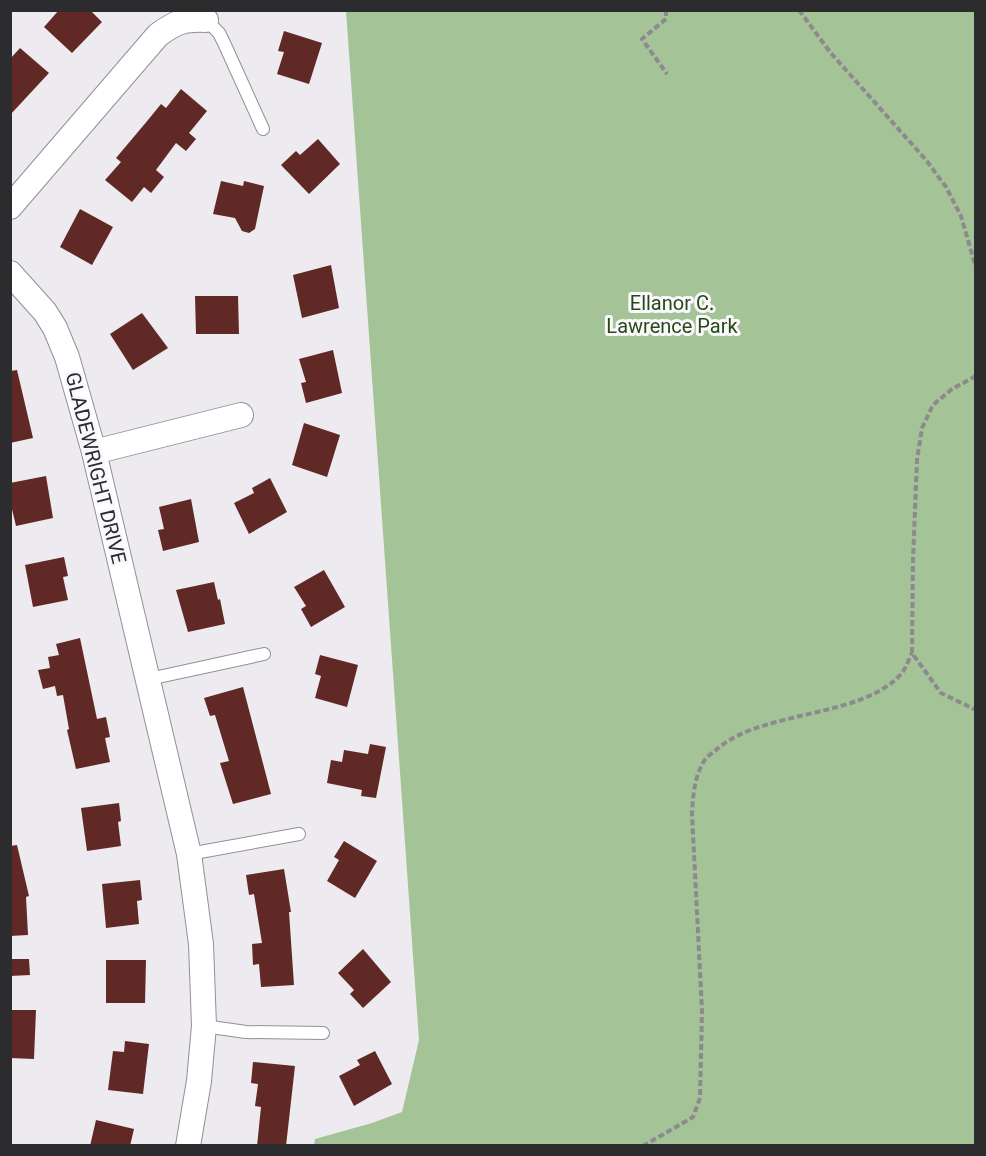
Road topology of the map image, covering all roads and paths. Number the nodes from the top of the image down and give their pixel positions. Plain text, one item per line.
1 (666, 10) edge
2 (799, 10) edge
3 (207, 15) edge
4 (667, 74) dead end
5 (263, 129) dead end
6 (10, 207) edge
7 (975, 268) edge
8 (10, 273) edge
9 (975, 376) edge
10 (241, 415) dead end
11 (94, 452) junction
12 (912, 653) junction
13 (264, 654) dead end
14 (149, 679) junction
15 (975, 710) edge
16 (299, 834) dead end
17 (189, 854) junction
18 (204, 1026) junction
19 (323, 1033) dead end
20 (188, 1146) edge
21 (643, 1146) edge

1 - 4 path
2 - 7 path
3 - 5 lane
3 - 6 street
8 - 11 street, GLADEWRIGHT DRIVE
9 - 12 path
10 - 11 street
11 - 14 street, GLADEWRIGHT DRIVE
12 - 15 path
12 - 21 path
13 - 14 lane
14 - 17 street, GLADEWRIGHT DRIVE
16 - 17 lane
17 - 18 street, GLADEWRIGHT DRIVE
18 - 19 lane
18 - 20 street, GLADEWRIGHT DRIVE

